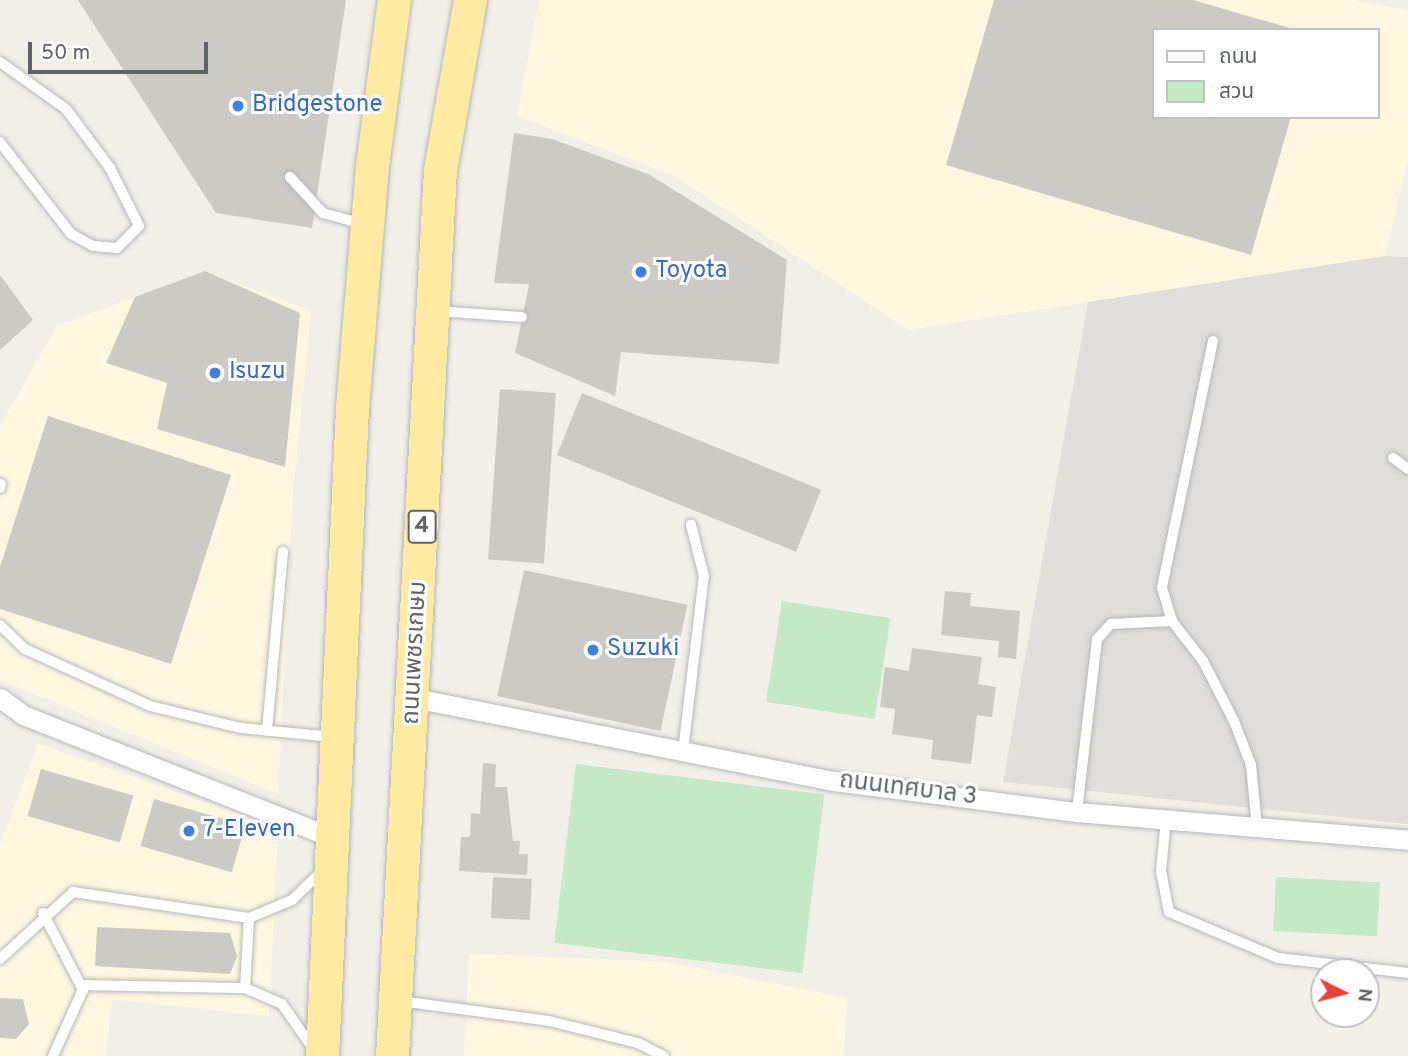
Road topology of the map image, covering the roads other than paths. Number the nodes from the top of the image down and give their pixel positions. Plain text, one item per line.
1 (394, 0) edge
2 (470, 0) edge
3 (0, 62) edge
4 (0, 142) edge
5 (290, 177) dead end
6 (367, 224) junction
7 (432, 311) junction
8 (522, 317) dead end
9 (1213, 341) dead end
10 (1393, 458) dead end
11 (1408, 470) edge
12 (691, 525) dead end
13 (283, 552) dead end
14 (1172, 621) junction
15 (0, 625) edge
16 (0, 698) edge
17 (414, 698) junction
18 (267, 731) junction
19 (337, 738) junction
20 (682, 751) junction
21 (1077, 812) junction
22 (1166, 819) junction
23 (1257, 827) junction
24 (1408, 842) edge
25 (330, 851) junction
26 (43, 913) junction
27 (249, 918) junction
28 (0, 959) edge
29 (1408, 973) edge
30 (245, 988) junction
31 (83, 990) junction
32 (396, 1001) junction
33 (638, 1043) junction
34 (53, 1056) edge
35 (320, 1056) edge
36 (392, 1056) edge
37 (638, 1056) edge
38 (664, 1056) edge

1 - 6 highway
2 - 7 highway, ถนนเพชรเกษม / 4
3 - 4 lane
5 - 6 lane
6 - 19 highway
7 - 8 lane
7 - 17 highway, ถนนเพชรเกษม / 4
9 - 14 lane
10 - 11 lane
12 - 20 lane
13 - 18 lane
14 - 21 lane
14 - 23 lane
15 - 18 lane
16 - 25 street
17 - 20 street, ถนนเทศบาล 3
17 - 32 highway, ถนนเพชรเกษม / 4
18 - 19 lane
19 - 25 highway
20 - 21 street, ถนนเทศบาล 3
21 - 22 street, ถนนเทศบาล 3
22 - 23 street, ถนนเทศบาล 3
22 - 29 lane
23 - 24 street, ถนนเทศบาล 3
25 - 27 lane
25 - 35 highway
26 - 27 lane
26 - 28 lane
26 - 31 lane
27 - 30 lane
30 - 31 lane
30 - 35 lane
31 - 34 lane
32 - 33 lane
32 - 36 highway, ถนนเพชรเกษม / 4
33 - 37 lane
33 - 38 lane

